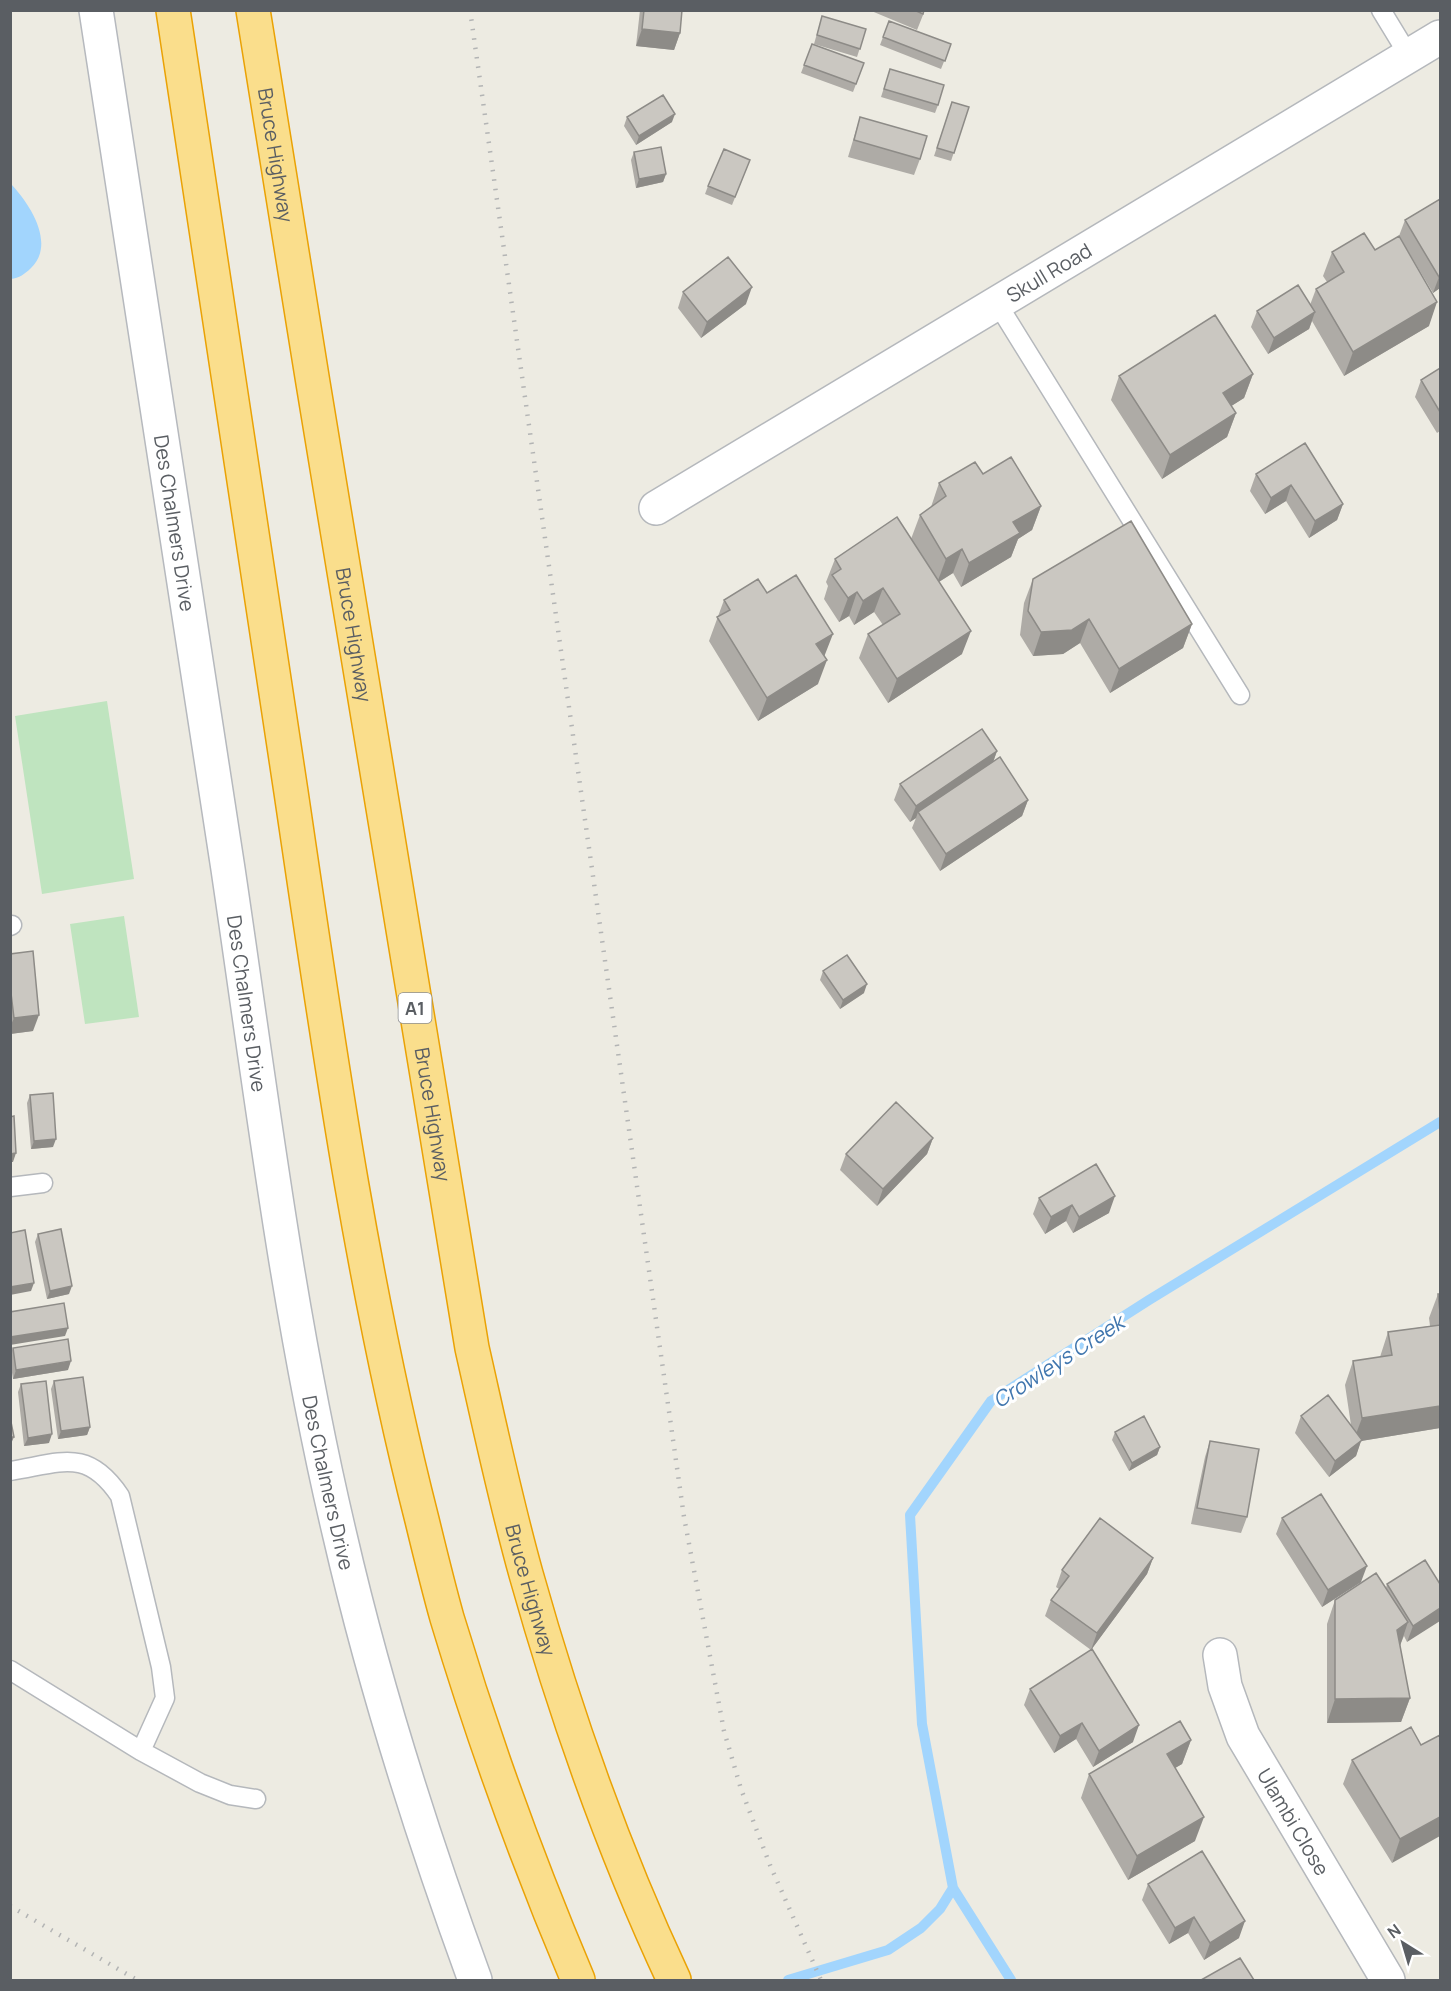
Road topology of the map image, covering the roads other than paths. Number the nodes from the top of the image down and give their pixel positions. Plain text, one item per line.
1 (96, 10) edge
2 (173, 10) edge
3 (253, 10) edge
4 (1381, 10) edge
5 (1440, 37) edge
6 (1409, 56) junction
7 (997, 303) junction
8 (656, 508) dead end
9 (1240, 695) dead end
10 (43, 1183) dead end
11 (10, 1187) edge
12 (10, 1471) edge
13 (1220, 1655) dead end
14 (10, 1670) edge
15 (141, 1751) junction
16 (256, 1799) dead end
17 (476, 1980) edge
18 (578, 1980) edge
19 (674, 1980) edge
20 (1388, 1980) edge

1 - 17 main road, Des Chalmers Drive
2 - 18 highway
3 - 19 highway, Bruce Highway / A1
4 - 6 lane
5 - 6 main road, Skull Road
6 - 7 main road, Skull Road
7 - 8 main road, Skull Road
7 - 9 lane
10 - 11 lane
12 - 15 lane
13 - 20 main road, Ulambi Close
14 - 15 lane
15 - 16 lane

